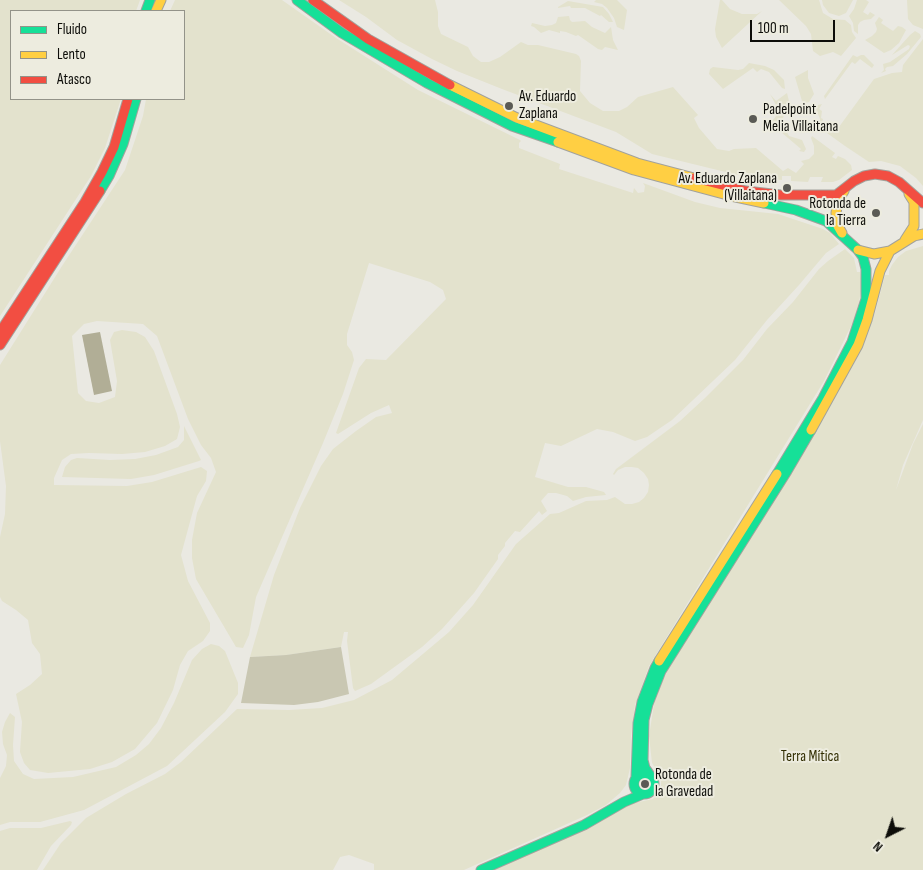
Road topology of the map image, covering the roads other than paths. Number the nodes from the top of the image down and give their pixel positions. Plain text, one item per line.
1 (297, 0) edge
2 (313, 0) edge
3 (128, 100) edge
4 (136, 100) edge
5 (844, 190) junction
6 (908, 191) junction
7 (923, 203) edge
8 (923, 234) edge
9 (844, 238) junction
10 (900, 245) junction
11 (858, 250) junction
12 (890, 251) junction
13 (0, 332) edge
14 (0, 345) edge
15 (650, 775) junction
16 (635, 781) junction
17 (643, 794) junction
18 (617, 806) junction
19 (482, 870) edge

1 - 9 main road
2 - 5 main road
3 - 13 main road
4 - 14 main road
5 - 6 main road
5 - 9 main road
6 - 7 main road
6 - 10 main road
8 - 10 main road
9 - 11 main road
10 - 12 main road
11 - 12 main road
11 - 16 main road
12 - 15 main road
15 - 16 main road
15 - 17 main road
16 - 17 main road
16 - 18 main road
17 - 18 main road
18 - 19 main road

